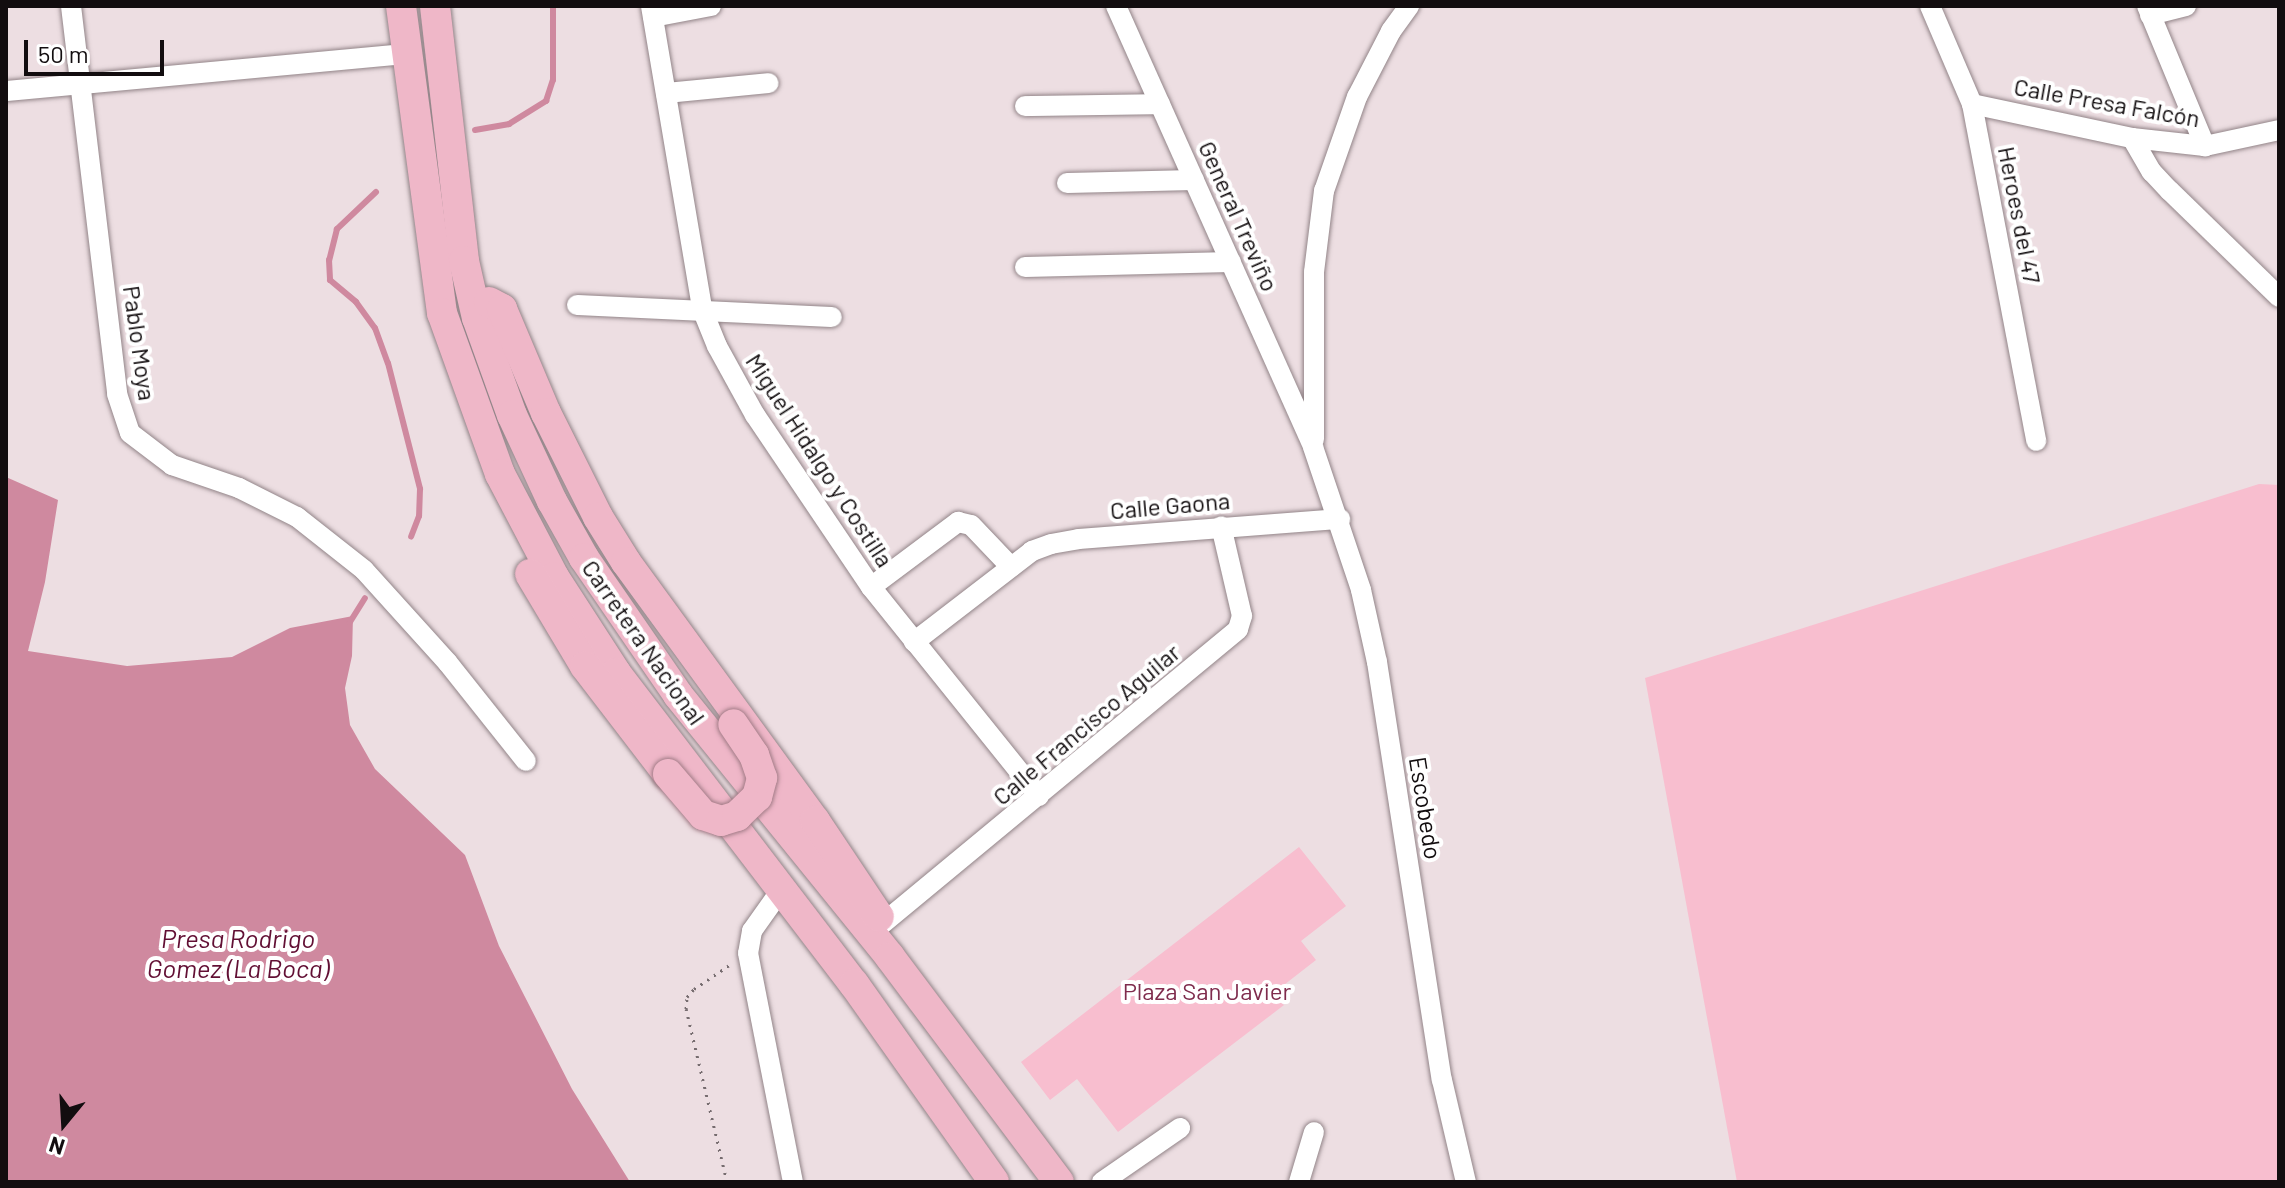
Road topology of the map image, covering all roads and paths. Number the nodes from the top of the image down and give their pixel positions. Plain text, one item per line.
1 (71, 6) edge
2 (401, 6) edge
3 (435, 6) edge
4 (711, 6) edge
5 (1116, 6) edge
6 (1409, 6) edge
7 (1930, 6) edge
8 (2186, 6) edge
9 (2148, 10) edge
10 (652, 12) edge
11 (408, 54) junction
12 (82, 82) junction
13 (769, 83) dead end
14 (6, 91) edge
15 (666, 93) junction
16 (1160, 104) junction
17 (1972, 104) junction
18 (1025, 106) dead end
19 (2279, 130) edge
20 (2132, 138) junction
21 (2205, 146) junction
22 (1194, 180) junction
23 (423, 181) junction
24 (1067, 183) dead end
25 (464, 261) junction
26 (1231, 262) junction
27 (1025, 267) dead end
28 (2279, 297) edge
29 (489, 302) junction
30 (577, 305) dead end
31 (702, 309) junction
32 (832, 317) dead end
33 (2036, 441) dead end
34 (1313, 447) junction
35 (1340, 519) junction
36 (1221, 526) junction
37 (1011, 567) junction
38 (871, 587) junction
39 (914, 642) junction
40 (526, 761) dead end
41 (1039, 796) junction
42 (781, 890) junction
43 (882, 924) junction
44 (748, 953) junction
45 (890, 957) junction
46 (1180, 1128) dead end
47 (1314, 1132) dead end
48 (727, 1182) edge
49 (793, 1182) edge
50 (994, 1182) edge
51 (1059, 1182) edge
52 (1102, 1182) edge
53 (1299, 1182) edge
54 (1466, 1182) edge

1 - 12 street, Pablo Moya
2 - 11 highway, Carretera Nacional
3 - 25 highway, Carretera Nacional
4 - 10 street
5 - 16 street, General Treviño
6 - 34 street
7 - 17 street, Heroes del 47
8 - 9 street
9 - 21 street
10 - 15 street, Miguel Hidalgo y Costilla
11 - 12 street
11 - 23 highway, Carretera Nacional
12 - 14 street
12 - 40 street, Pablo Moya
13 - 15 street
15 - 31 street, Miguel Hidalgo y Costilla
16 - 18 street
16 - 22 street, General Treviño
17 - 20 street, Calle Presa Falcón
17 - 33 street, Heroes del 47
19 - 21 street, Calle Presa Falcón
20 - 21 street, Calle Presa Falcón
20 - 28 street
22 - 24 street
22 - 26 street, General Treviño
23 - 29 highway, bridge
23 - 42 highway, Carretera Nacional
25 - 29 highway
25 - 45 highway, Carretera Nacional
26 - 27 street
26 - 34 street, General Treviño
29 - 43 highway
30 - 31 street
31 - 32 street
31 - 38 street, Miguel Hidalgo y Costilla
34 - 35 street, Escobedo
35 - 36 street, Calle Gaona
35 - 54 street, Escobedo
36 - 37 street, Calle Gaona
36 - 41 street, Calle Francisco Aguilar
37 - 38 street
37 - 39 street, Calle Gaona
38 - 39 street, Miguel Hidalgo y Costilla
39 - 41 street, Miguel Hidalgo y Costilla
41 - 43 street, Calle Francisco Aguilar
42 - 44 street
42 - 50 highway, Carretera Nacional
43 - 45 highway
44 - 48 path
44 - 49 street
45 - 51 highway, Carretera Nacional
46 - 52 street
47 - 53 street

